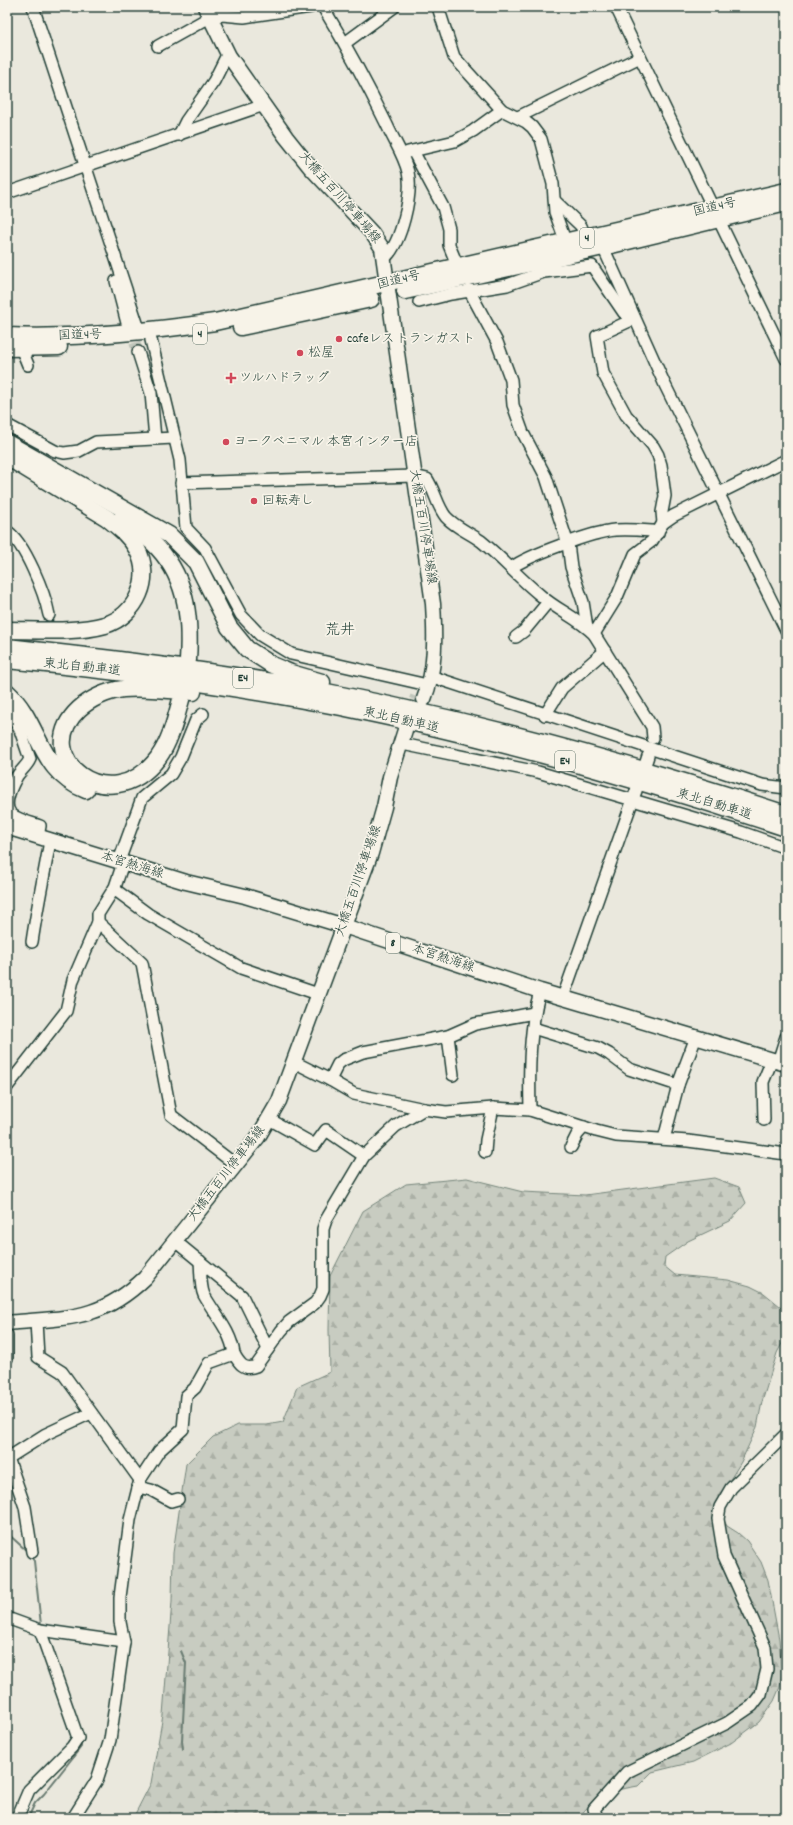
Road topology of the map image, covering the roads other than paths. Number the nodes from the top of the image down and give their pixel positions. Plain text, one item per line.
1 (33, 7) edge
2 (311, 7) edge
3 (323, 7) edge
4 (394, 7) edge
5 (438, 7) edge
6 (616, 7) edge
7 (208, 12) edge
8 (345, 43) junction
9 (158, 46) dead end
10 (228, 53) junction
11 (640, 57) junction
12 (264, 105) junction
13 (502, 110) junction
14 (518, 117) junction
15 (179, 135) junction
16 (413, 151) junction
17 (401, 154) junction
18 (86, 167) junction
19 (786, 191) edge
20 (7, 193) edge
21 (555, 201) junction
22 (786, 203) edge
23 (716, 214) junction
24 (583, 231) dead end
25 (566, 243) junction
26 (603, 247) junction
27 (385, 258) junction
28 (458, 267) junction
29 (119, 269) junction
30 (388, 289) junction
31 (469, 290) junction
32 (419, 302) dead end
33 (633, 316) junction
34 (127, 322) tunnel mouth
35 (7, 336) edge
36 (146, 336) junction
37 (14, 348) edge
38 (138, 352) tunnel mouth
39 (786, 359) edge
40 (28, 365) dead end
41 (7, 425) edge
42 (174, 438) junction
43 (155, 439) junction
44 (7, 443) edge
45 (7, 457) edge
46 (786, 460) edge
47 (414, 476) junction
48 (181, 484) junction
49 (719, 493) junction
50 (107, 518) junction
51 (151, 524) junction
52 (660, 528) junction
53 (7, 531) edge
54 (568, 544) junction
55 (511, 568) junction
56 (548, 602) junction
57 (49, 615) dead end
58 (7, 630) edge
59 (591, 630) junction
60 (786, 630) edge
61 (516, 637) dead end
62 (7, 647) edge
63 (605, 651) junction
64 (7, 660) edge
65 (426, 680) junction
66 (7, 692) edge
67 (420, 698) tunnel mouth
68 (339, 707) junction
69 (7, 708) edge
70 (203, 714) dead end
71 (545, 715) junction
72 (476, 725) junction
73 (408, 736) joint
74 (653, 738) dead end
75 (637, 788) dead end
76 (786, 788) edge
77 (633, 801) junction
78 (786, 814) edge
79 (7, 827) edge
80 (786, 828) edge
81 (44, 839) junction
82 (786, 848) edge
83 (121, 862) junction
84 (114, 889) junction
85 (98, 922) junction
86 (344, 926) junction
87 (32, 942) dead end
88 (540, 991) junction
89 (318, 994) junction
90 (563, 997) junction
91 (534, 1013) junction
92 (533, 1028) junction
93 (448, 1036) junction
94 (696, 1037) junction
95 (786, 1037) edge
96 (294, 1062) junction
97 (779, 1062) edge
98 (453, 1075) dead end
99 (330, 1080) junction
100 (678, 1085) junction
101 (7, 1087) edge
102 (493, 1108) junction
103 (424, 1109) junction
104 (530, 1110) junction
105 (269, 1119) junction
106 (764, 1120) dead end
107 (584, 1127) junction
108 (664, 1139) junction
109 (571, 1148) dead end
110 (485, 1152) dead end
111 (786, 1154) edge
112 (364, 1156) junction
113 (236, 1165) junction
114 (175, 1241) junction
115 (200, 1261) junction
116 (36, 1321) junction
117 (7, 1323) edge
118 (7, 1335) edge
119 (268, 1349) junction
120 (234, 1354) junction
121 (7, 1358) edge
122 (91, 1413) junction
123 (786, 1434) edge
124 (8, 1457) edge
125 (139, 1483) junction
126 (178, 1499) dead end
127 (32, 1552) dead end
128 (7, 1618) edge
129 (40, 1630) junction
130 (124, 1642) junction
131 (596, 1814) edge
132 (17, 1818) edge
133 (73, 1818) edge
134 (587, 1818) edge

1 - 18 street
2 - 7 street
3 - 8 street
4 - 8 street
5 - 13 street
6 - 11 street
7 - 9 street
7 - 10 main road, 大橋五百川停車場線
8 - 17 street
10 - 12 main road, 大橋五百川停車場線
10 - 15 street
11 - 14 street
11 - 23 street
12 - 15 street
12 - 27 main road, 大橋五百川停車場線
13 - 14 street
13 - 16 street
14 - 21 street
15 - 18 street
16 - 17 street
16 - 28 street
17 - 27 street
18 - 20 street
18 - 29 street
19 - 23 highway, 国道4号 / 4
21 - 24 street
21 - 25 street
22 - 23 highway, 国道4号 / 4
23 - 25 highway, 国道4号 / 4
23 - 26 highway, 国道4号 / 4
23 - 39 street
25 - 28 highway, 国道4号 / 4
26 - 30 highway, 国道4号 / 4
26 - 33 street
27 - 30 main road, 大橋五百川停車場線
28 - 30 highway, 国道4号 / 4
29 - 34 street
29 - 36 street
30 - 36 highway, 国道4号 / 4
30 - 47 main road, 大橋五百川停車場線
31 - 32 street
31 - 33 street
31 - 54 street
33 - 49 street
33 - 52 street
35 - 36 highway, 国道4号 / 4
36 - 37 highway, 国道4号 / 4
36 - 42 street
37 - 40 street
38 - 43 street
41 - 43 street
42 - 43 street
42 - 48 street
44 - 51 highway
45 - 50 highway
46 - 49 street
47 - 48 street
47 - 55 street
47 - 65 main road, 大橋五百川停車場線
48 - 65 street
49 - 52 street
49 - 60 street
50 - 51 highway
50 - 58 highway
51 - 72 highway
52 - 54 street
52 - 59 street
53 - 57 street
54 - 55 street
54 - 59 street
55 - 56 street
56 - 59 street
56 - 61 street
59 - 63 street
62 - 72 highway, 東北自動車道 / E4
63 - 71 street
63 - 74 street
64 - 68 highway, 東北自動車道 / E4
65 - 67 main road, 大橋五百川停車場線
65 - 71 street
66 - 68 highway
68 - 80 highway, 東北自動車道 / E4
69 - 81 street
70 - 83 street
71 - 76 street
72 - 78 highway, 東北自動車道 / E4
73 - 77 street
73 - 86 main road, 大橋五百川停車場線
75 - 77 street
77 - 82 street
77 - 90 street
79 - 81 main road, 本宮熱海線 / 8
81 - 83 main road, 本宮熱海線 / 8
81 - 87 street
83 - 84 street
83 - 86 main road, 本宮熱海線 / 8
84 - 85 street
84 - 89 street
85 - 101 street
85 - 113 street
86 - 88 main road, 本宮熱海線 / 8
86 - 89 main road, 大橋五百川停車場線
88 - 90 main road, 本宮熱海線 / 8
88 - 91 street
89 - 96 main road, 大橋五百川停車場線
90 - 94 main road, 本宮熱海線 / 8
91 - 92 street
91 - 93 street
92 - 100 street
92 - 104 street
93 - 98 street
93 - 99 street
94 - 97 main road, 本宮熱海線 / 8
94 - 100 street
95 - 97 street
96 - 99 street
96 - 105 main road, 大橋五百川停車場線
97 - 106 street
99 - 103 street
100 - 108 street
102 - 103 street
102 - 104 street
102 - 110 street
103 - 112 street
104 - 107 street
105 - 112 street
105 - 113 main road, 大橋五百川停車場線
107 - 108 street
107 - 109 street
108 - 111 street
112 - 119 street
113 - 114 main road, 大橋五百川停車場線
114 - 115 street
114 - 116 main road, 大橋五百川停車場線
115 - 119 street
115 - 120 street
116 - 117 main road, 大橋五百川停車場線
116 - 122 street
118 - 121 street
119 - 120 street
120 - 125 street
122 - 124 street
122 - 125 street
123 - 131 street
124 - 127 street
125 - 126 street
125 - 130 street
128 - 129 street
129 - 130 street
129 - 132 street
130 - 133 street
131 - 134 street

